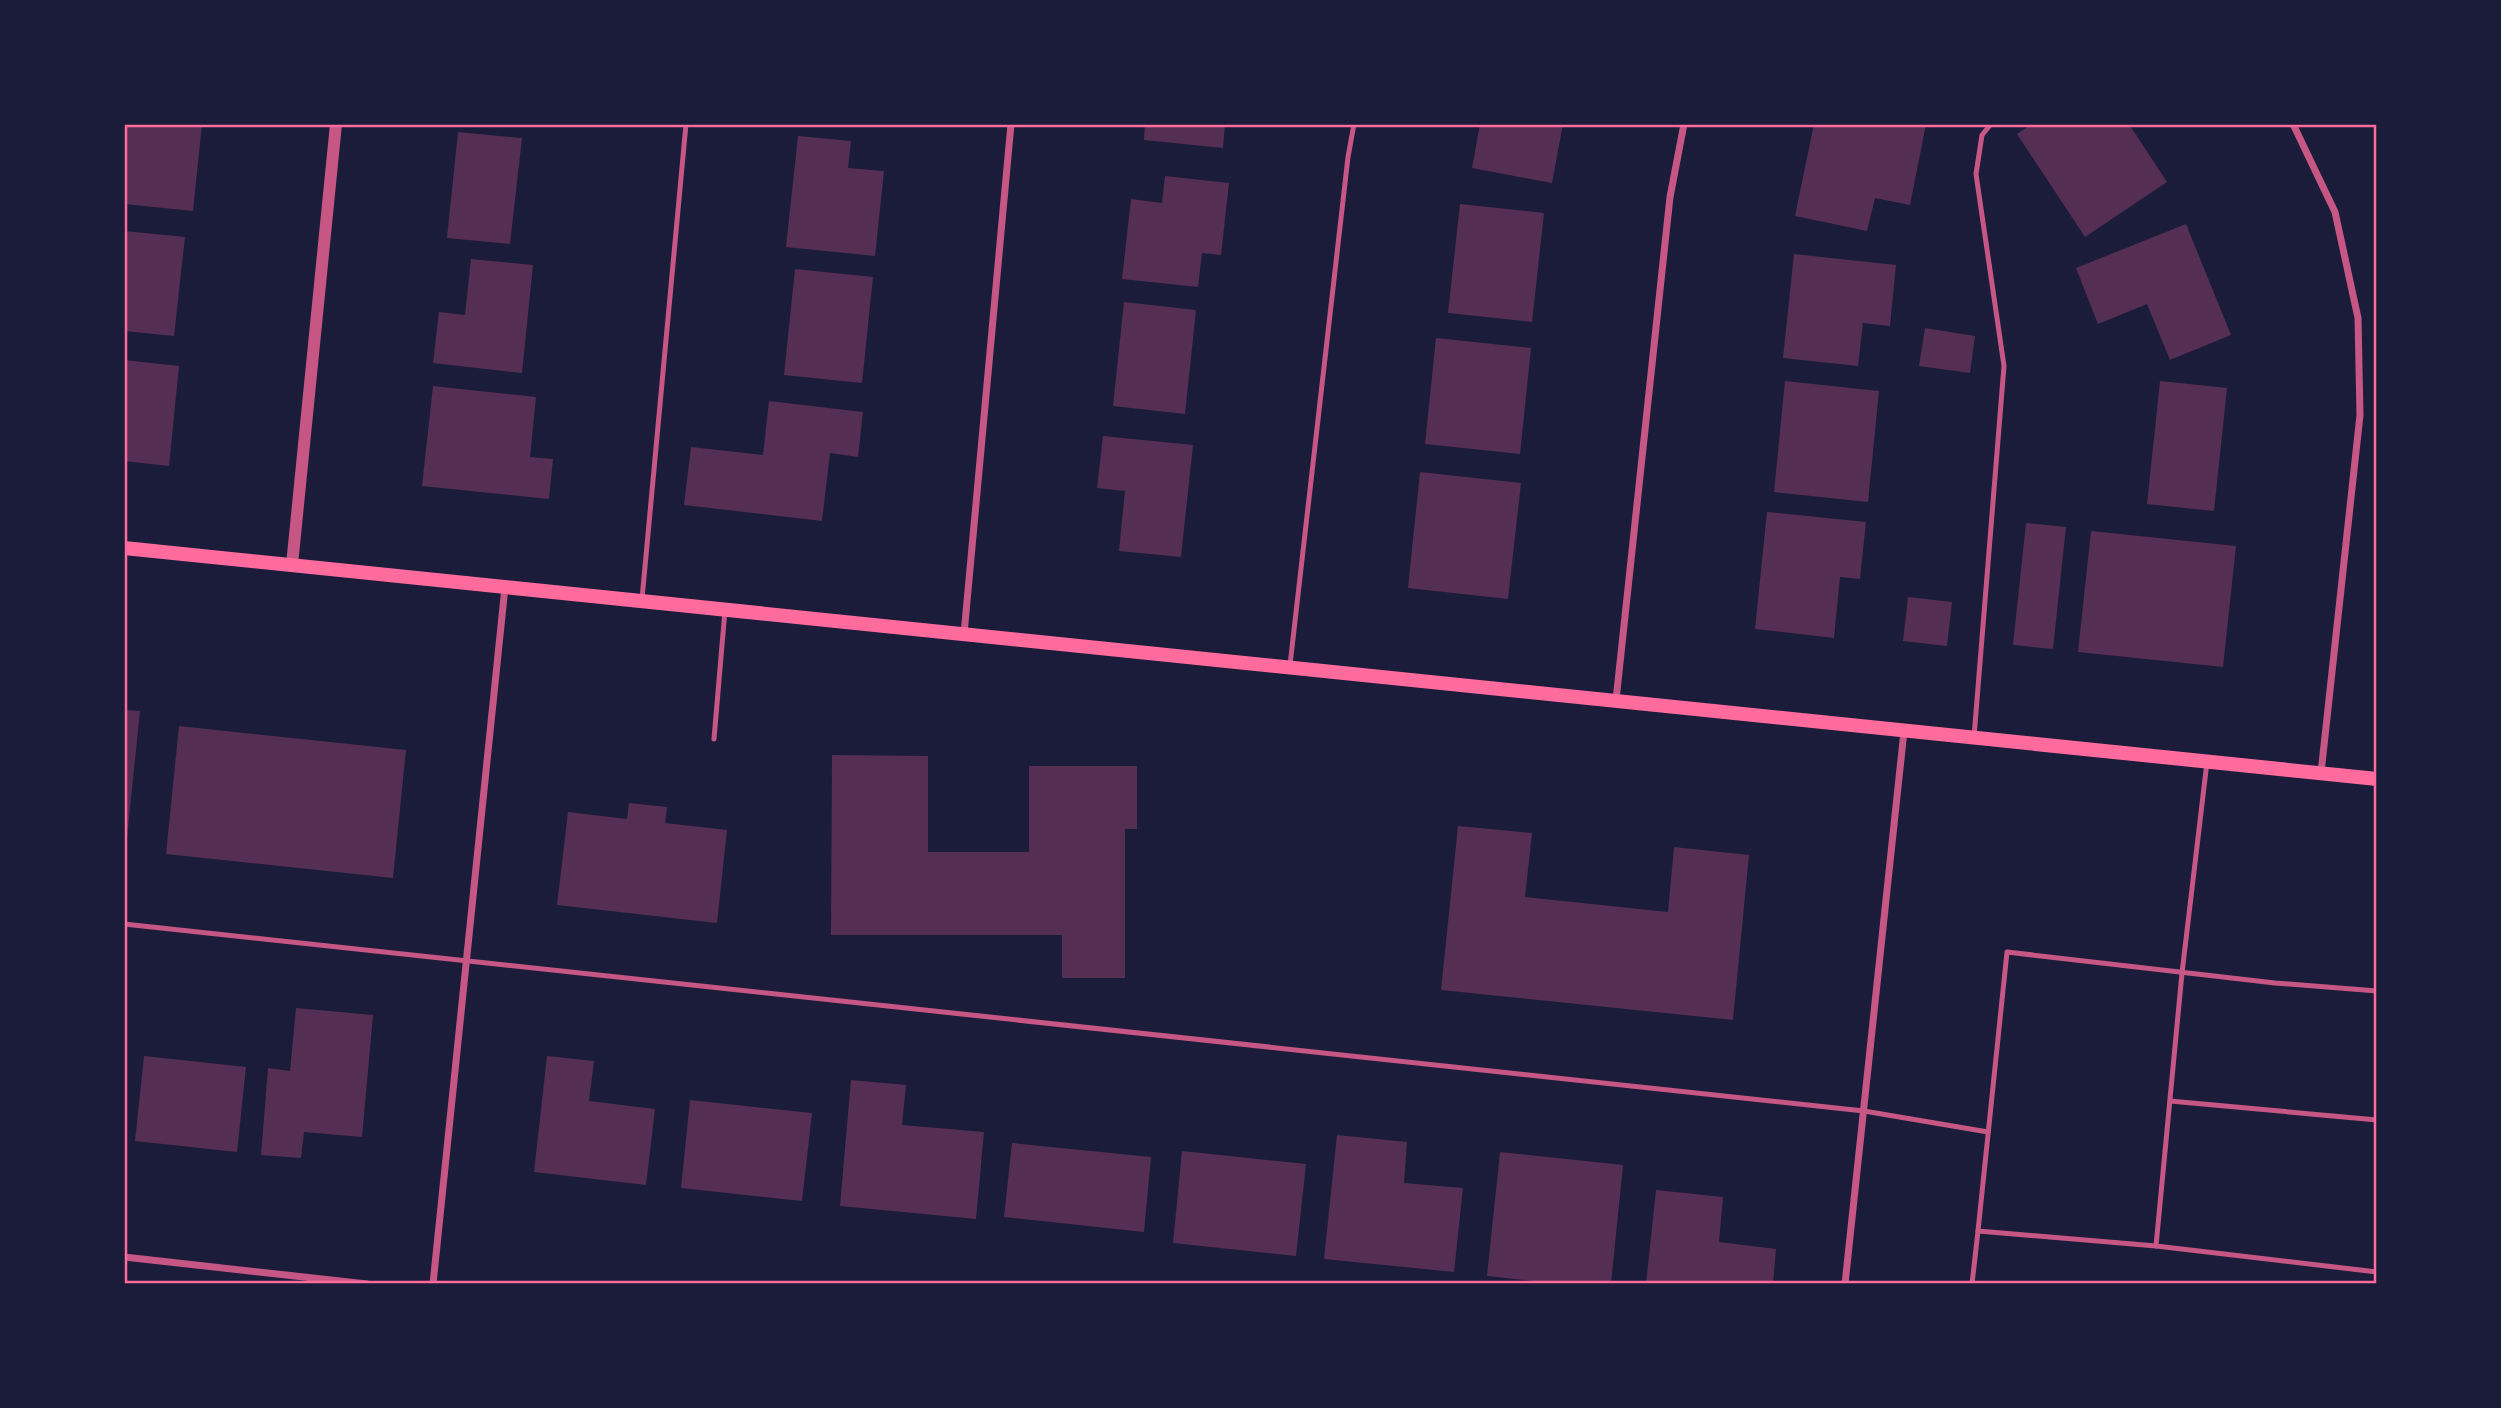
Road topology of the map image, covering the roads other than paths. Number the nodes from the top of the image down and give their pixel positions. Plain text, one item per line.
1 (336, 124) edge
2 (686, 124) edge
3 (1011, 124) edge
4 (1354, 124) edge
5 (1684, 124) edge
6 (1992, 124) edge
7 (2293, 124) edge
8 (124, 548) edge
9 (292, 565) junction
10 (505, 587) junction
11 (642, 601) junction
12 (725, 610) junction
13 (964, 634) junction
14 (1289, 668) junction
15 (1616, 701) junction
16 (1904, 731) junction
17 (1974, 738) junction
18 (713, 739) dead end
19 (2207, 762) junction
20 (2321, 774) junction
21 (2377, 779) edge
22 (124, 923) edge
23 (466, 961) junction
24 (2182, 973) junction
25 (2377, 991) edge
26 (2170, 1101) junction
27 (1864, 1111) junction
28 (2377, 1120) edge
29 (1988, 1132) junction
30 (1978, 1231) junction
31 (2156, 1246) junction
32 (124, 1256) edge
33 (2377, 1272) edge
34 (367, 1284) edge
35 (433, 1284) edge
36 (1846, 1284) edge
37 (1972, 1284) edge

1 - 9 street
2 - 11 lane
3 - 13 street
4 - 14 lane
5 - 15 street
6 - 17 lane
7 - 20 street
8 - 9 main road
9 - 10 main road
10 - 11 main road
10 - 23 street
11 - 12 main road
12 - 13 main road
12 - 18 lane
13 - 14 main road
14 - 15 main road
15 - 16 main road
16 - 17 main road
16 - 27 street
17 - 19 main road
19 - 20 main road
19 - 24 lane
20 - 21 main road
22 - 23 lane
23 - 27 lane
23 - 35 street
24 - 25 lane
24 - 26 lane
24 - 29 lane
26 - 28 lane
26 - 31 lane
27 - 29 lane
27 - 36 street
29 - 30 lane
30 - 31 lane
30 - 37 lane
31 - 33 lane
32 - 34 street

